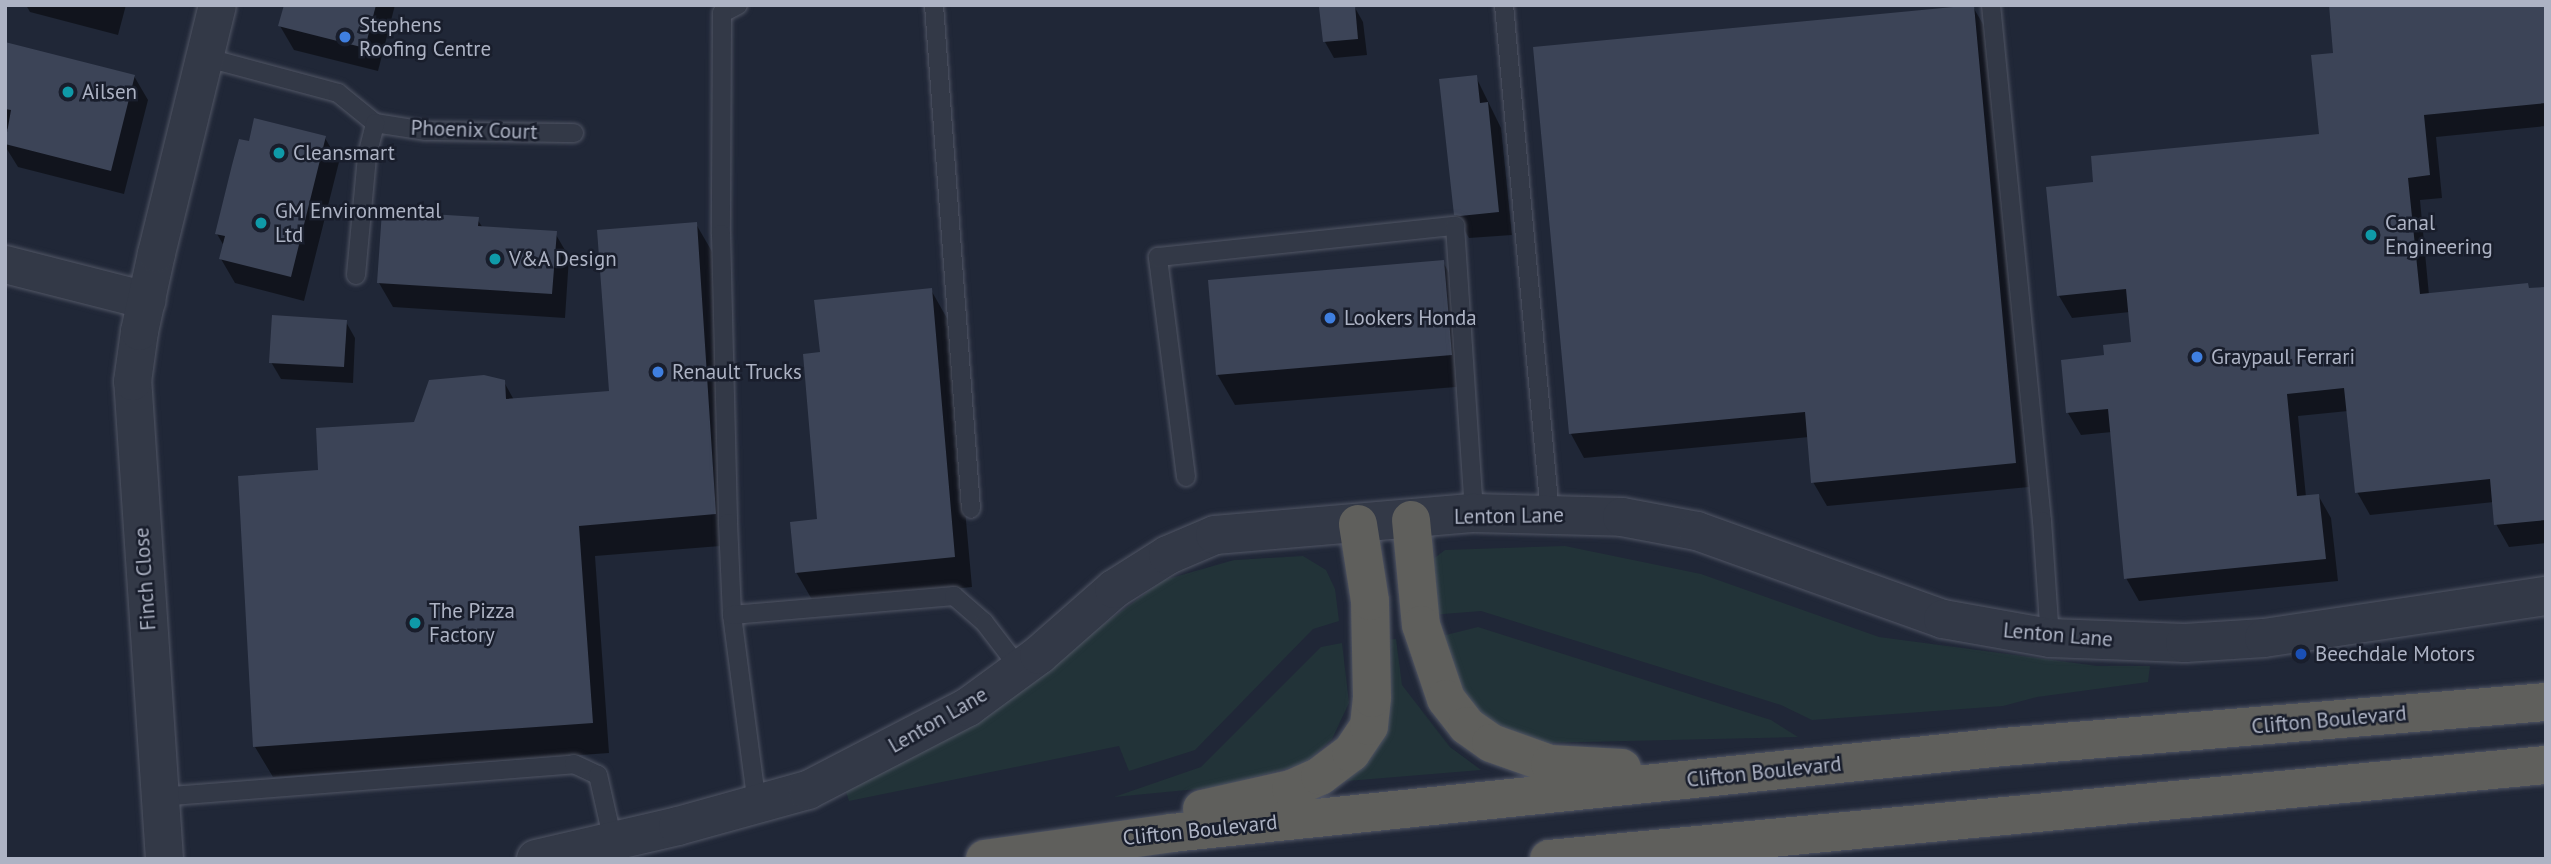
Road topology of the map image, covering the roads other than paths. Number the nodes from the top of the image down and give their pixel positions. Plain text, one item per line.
1 (217, 5) edge
2 (738, 5) edge
3 (934, 5) edge
4 (1504, 5) edge
5 (1991, 5) edge
6 (204, 57) junction
7 (375, 124) junction
8 (574, 132) dead end
9 (5, 264) edge
10 (356, 275) dead end
11 (146, 300) junction
12 (1186, 477) dead end
13 (971, 509) dead end
14 (1474, 513) junction
15 (1550, 514) junction
16 (1411, 520) junction
17 (1358, 524) junction
18 (2546, 596) edge
19 (732, 614) junction
20 (2049, 638) junction
21 (1020, 669) junction
22 (2546, 702) edge
23 (2546, 765) edge
24 (1807, 768) junction
25 (159, 797) junction
26 (757, 805) junction
27 (613, 841) junction
28 (1000, 856) edge
29 (164, 859) edge
30 (536, 859) edge
31 (1549, 859) edge

1 - 6 street, Finch Close
2 - 19 lane
3 - 13 lane
4 - 15 lane
5 - 20 lane
6 - 7 lane
6 - 11 street, Finch Close
7 - 8 lane, Phoenix Court
7 - 10 lane
9 - 11 street
11 - 25 street, Finch Close
12 - 14 lane
14 - 15 street, Lenton Lane
14 - 16 street, Lenton Lane
15 - 20 street, Lenton Lane
16 - 17 street, Lenton Lane
16 - 24 highway
17 - 21 street, Lenton Lane
17 - 28 highway
18 - 20 street, Lenton Lane
19 - 21 lane
19 - 26 lane
21 - 26 street, Lenton Lane
22 - 24 highway, Clifton Boulevard
23 - 31 highway
24 - 28 highway, Clifton Boulevard
25 - 27 lane
25 - 29 street, Finch Close
26 - 27 street, Lenton Lane
27 - 30 street, Lenton Lane

